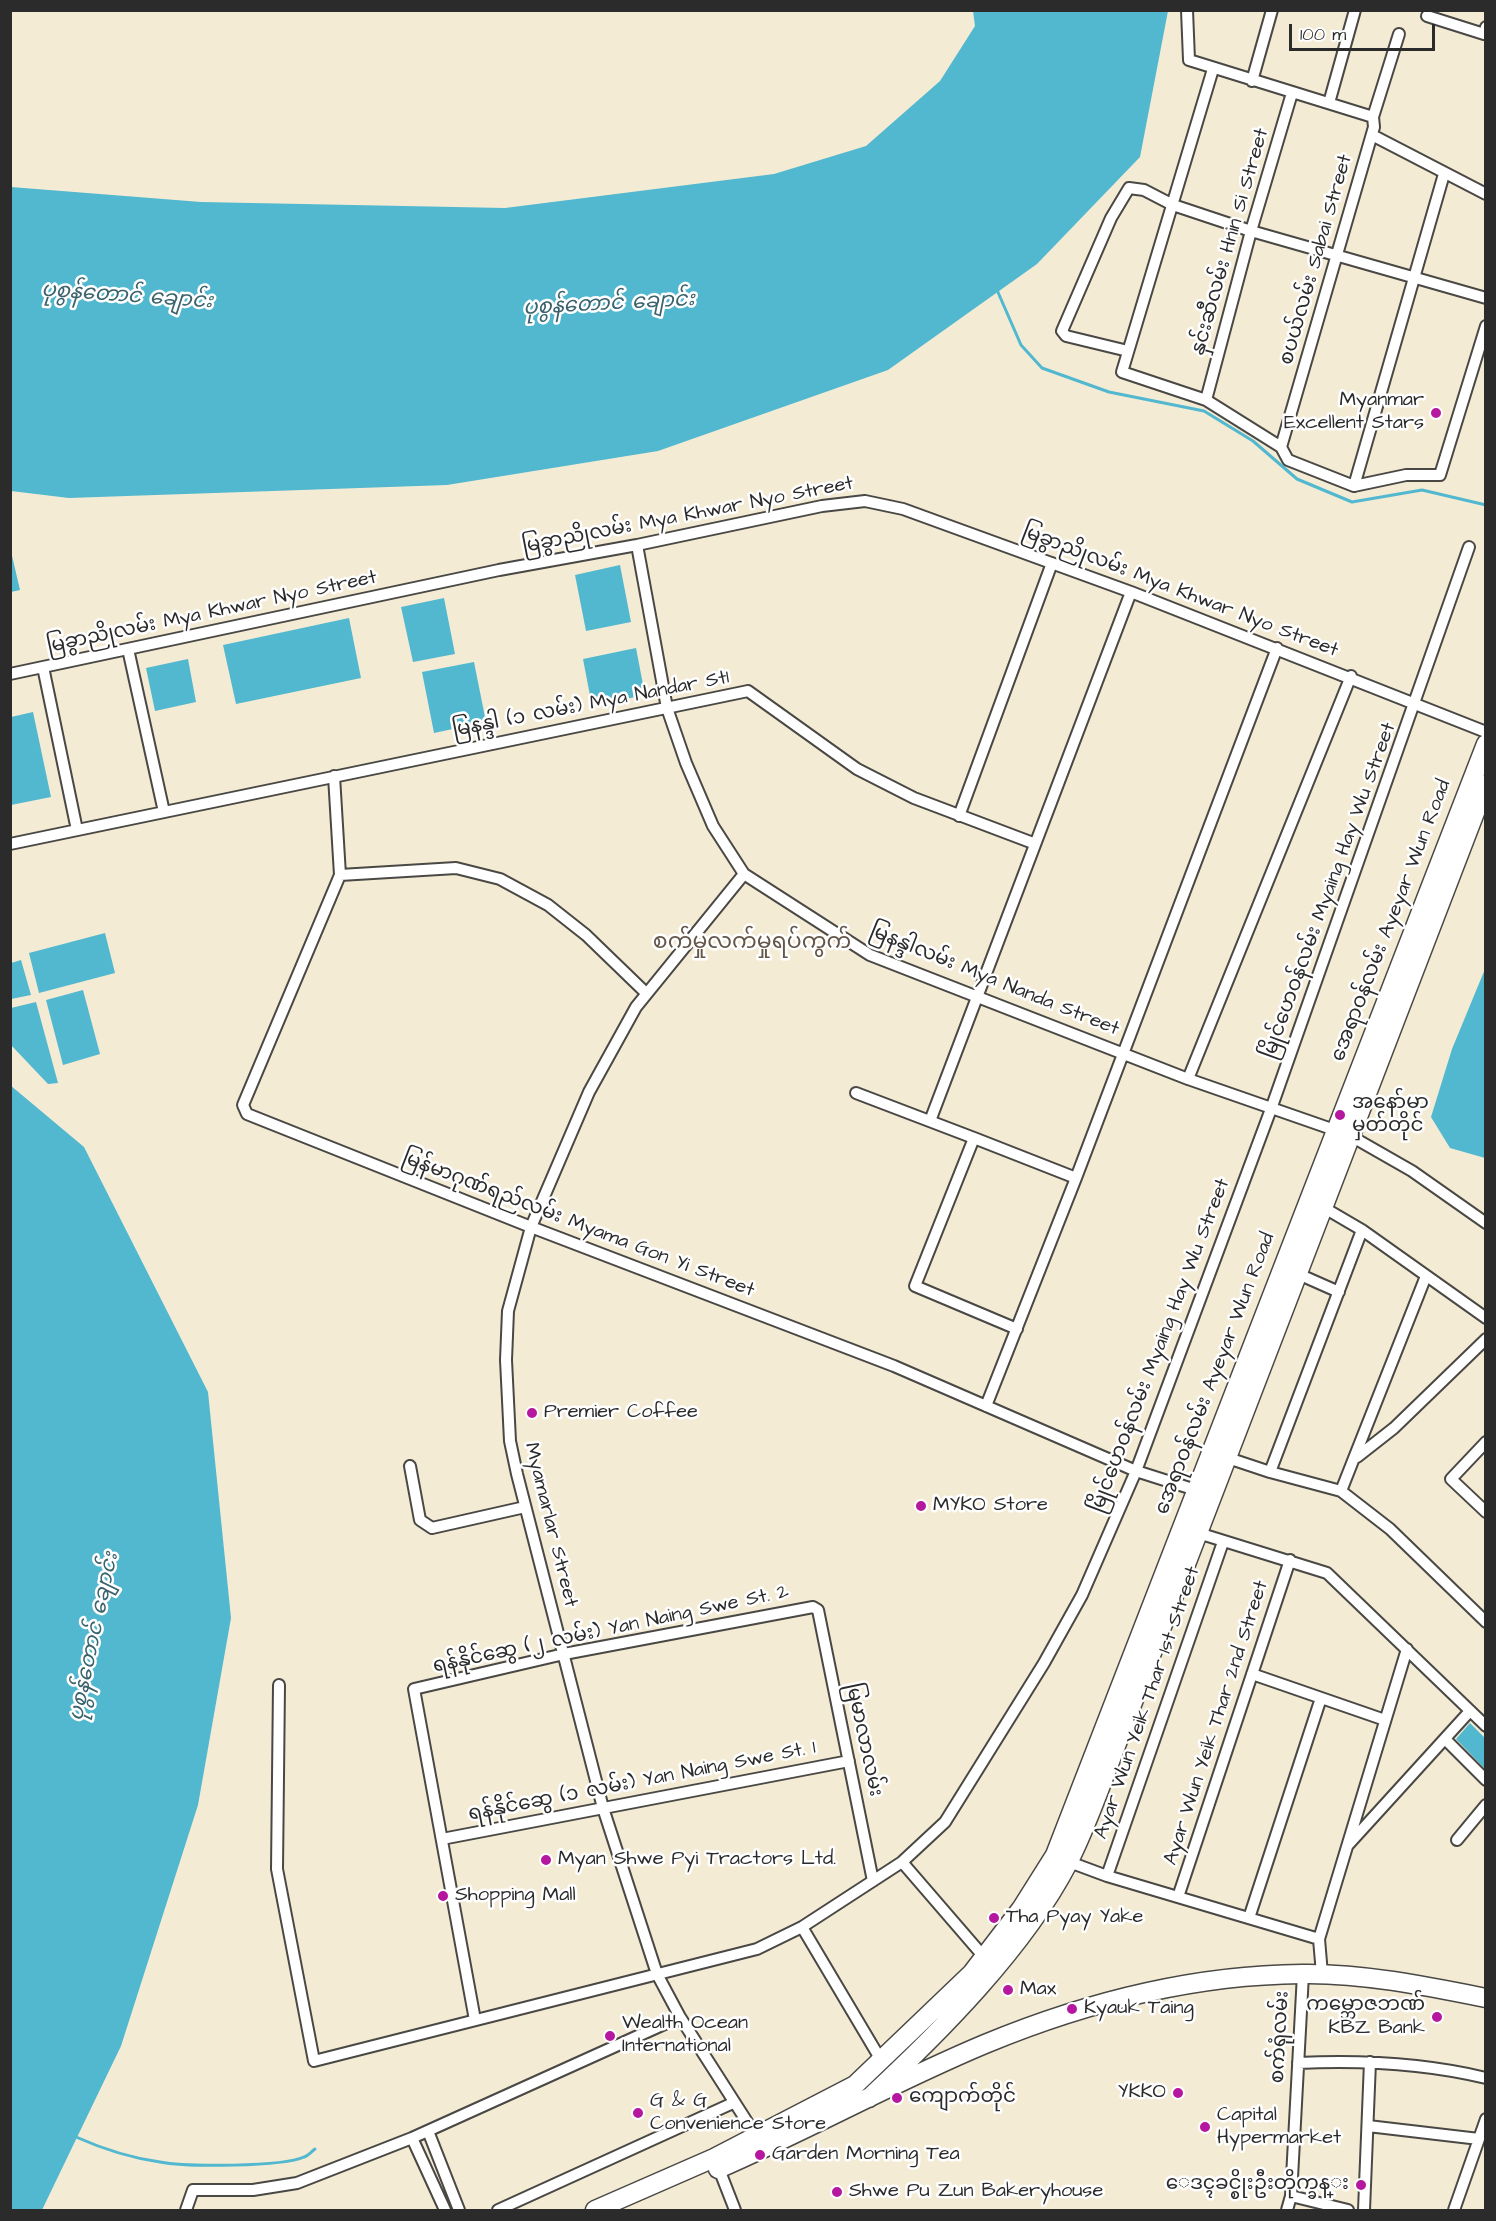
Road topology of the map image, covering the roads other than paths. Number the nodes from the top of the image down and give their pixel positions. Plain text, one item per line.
1 (1187, 10) edge
2 (1272, 10) edge
3 (1355, 10) edge
4 (1427, 16) dead end
5 (1485, 32) edge
6 (1400, 34) dead end
7 (1213, 69) junction
8 (1252, 81) junction
9 (1292, 93) junction
10 (1329, 103) junction
11 (1373, 117) junction
12 (1372, 135) junction
13 (1444, 174) junction
14 (1485, 194) edge
15 (1173, 206) junction
16 (1251, 231) junction
17 (1336, 254) junction
18 (1413, 276) junction
19 (1485, 298) edge
20 (1485, 326) edge
21 (1128, 351) junction
22 (1206, 400) junction
23 (1281, 447) junction
24 (1354, 486) junction
25 (637, 545) junction
26 (1469, 547) dead end
27 (1052, 563) junction
28 (1131, 592) junction
29 (1277, 648) junction
30 (128, 649) junction
31 (43, 667) junction
32 (10, 674) edge
33 (1351, 676) junction
34 (1416, 703) junction
35 (667, 708) junction
36 (1485, 732) edge
37 (1485, 744) edge
38 (334, 776) junction
39 (1485, 784) edge
40 (164, 812) junction
41 (959, 816) junction
42 (77, 830) junction
43 (1033, 843) junction
44 (10, 844) edge
45 (744, 874) junction
46 (340, 875) junction
47 (645, 992) junction
48 (978, 996) junction
49 (1124, 1053) junction
50 (1188, 1079) junction
51 (856, 1093) dead end
52 (1271, 1109) junction
53 (930, 1121) junction
54 (1342, 1132) junction
55 (974, 1138) junction
56 (1076, 1178) junction
57 (1321, 1206) junction
58 (1485, 1223) edge
59 (531, 1227) junction
60 (1362, 1230) junction
61 (1296, 1273) junction
62 (1426, 1276) junction
63 (1339, 1292) junction
64 (1485, 1318) edge
65 (1017, 1329) junction
66 (1485, 1339) edge
67 (986, 1406) junction
68 (1485, 1442) edge
69 (1225, 1457) junction
70 (1357, 1457) junction
71 (410, 1466) dead end
72 (1136, 1471) junction
73 (1270, 1472) junction
74 (1341, 1491) junction
75 (1203, 1492) junction
76 (525, 1507) junction
77 (1485, 1512) edge
78 (1189, 1530) junction
79 (1224, 1542) junction
80 (1290, 1560) junction
81 (816, 1608) joint
82 (1485, 1622) edge
83 (1407, 1649) junction
84 (564, 1654) junction
85 (1252, 1674) junction
86 (279, 1684) dead end
87 (1321, 1698) junction
88 (1470, 1711) junction
89 (1385, 1720) junction
90 (1485, 1726) edge
91 (1445, 1739) junction
92 (849, 1761) junction
93 (1485, 1780) edge
94 (1485, 1805) edge
95 (603, 1808) junction
96 (442, 1839) junction
97 (1457, 1840) dead end
98 (1346, 1848) junction
99 (1061, 1858) junction
100 (902, 1862) junction
101 (1107, 1876) junction
102 (873, 1881) junction
103 (1178, 1897) junction
104 (1249, 1918) junction
105 (802, 1927) junction
106 (1319, 1939) junction
107 (984, 1957) junction
108 (657, 1974) junction
109 (1303, 1974) junction
110 (1322, 1974) junction
111 (1485, 1998) edge
112 (953, 2002) junction
113 (680, 2017) junction
114 (476, 2020) junction
115 (881, 2060) junction
116 (1370, 2062) junction
117 (1298, 2063) junction
118 (1485, 2078) edge
119 (862, 2095) junction
120 (733, 2103) junction
121 (1485, 2119) edge
122 (1368, 2126) junction
123 (428, 2131) junction
124 (412, 2138) junction
125 (1479, 2139) junction
126 (760, 2143) junction
127 (719, 2169) junction
128 (1291, 2196) junction
129 (186, 2211) edge
130 (445, 2211) edge
131 (459, 2211) edge
132 (498, 2211) edge
133 (595, 2211) edge
134 (623, 2211) edge
135 (735, 2211) edge
136 (1287, 2211) edge
137 (1348, 2211) edge
138 (1364, 2211) edge
139 (1454, 2211) edge

1 - 7 street
2 - 8 street
3 - 10 street
4 - 5 street
6 - 11 street, စပယ်လမ်း Sabai Street
7 - 8 street
7 - 15 street
8 - 9 street
9 - 10 street
9 - 16 street, နှင်းဆီလမ်း Hnin Si Street
10 - 11 street
11 - 12 street, စပယ်လမ်း Sabai Street
12 - 13 street
12 - 17 street, စပယ်လမ်း Sabai Street
13 - 14 street
13 - 18 street
15 - 16 street
15 - 21 street
15 - 21 street
16 - 17 street
16 - 22 street, နှင်းဆီလမ်း Hnin Si Street
17 - 18 street
17 - 23 street, စပယ်လမ်း Sabai Street
18 - 19 street
18 - 24 street
20 - 24 street
21 - 22 street
22 - 23 street
23 - 24 street
25 - 27 street, မြခွာညိုလမ်း Mya Khwar Nyo Street
25 - 30 street, မြခွာညိုလမ်း Mya Khwar Nyo Street
25 - 35 street, မြနန္ဒါလမ်း Mya Nanda Street
26 - 34 street, မြိုင်ဟေဝန်လမ်း Myaing Hay Wu Street
27 - 28 street, မြခွာညိုလမ်း Mya Khwar Nyo Street
27 - 41 street
28 - 29 street, မြခွာညိုလမ်း Mya Khwar Nyo Street
28 - 43 street
29 - 33 street, မြခွာညိုလမ်း Mya Khwar Nyo Street
29 - 49 street
30 - 31 street, မြခွာညိုလမ်း Mya Khwar Nyo Street
30 - 40 street
31 - 32 street, မြခွာညိုလမ်း Mya Khwar Nyo Street
31 - 42 street
33 - 34 street, မြခွာညိုလမ်း Mya Khwar Nyo Street
33 - 50 street
34 - 36 street, မြခွာညိုလမ်း Mya Khwar Nyo Street
34 - 52 street, မြိုင်ဟေဝန်လမ်း Myaing Hay Wu Street
35 - 38 street, မြနန္ဒါ (၁ လမ်း) Mya Nandar St1
35 - 41 street, မြနန္ဒါ (၁ လမ်း) Mya Nandar St1
35 - 45 street, မြနန္ဒါလမ်း Mya Nanda Street
37 - 54 main road, အေရာဝန်လမ်း Ayeyar Wun Road
38 - 40 street, မြနန္ဒါ (၁ လမ်း) Mya Nandar St1
38 - 46 street
39 - 54 main road, အေရာဝန်လမ်း Ayeyar Wun Road
40 - 42 street, မြနန္ဒါ (၁ လမ်း) Mya Nandar St1
41 - 43 street, မြနန္ဒါ (၁ လမ်း) Mya Nandar St1
42 - 44 street, မြနန္ဒါ (၁ လမ်း) Mya Nandar St1
43 - 48 street
45 - 47 street, Myamarlar Street
45 - 48 street, မြနန္ဒါလမ်း Mya Nanda Street
46 - 47 street
46 - 59 street, မြန်မာဂုဏ်ရည်လမ်း Myama Gon Yi Street
47 - 59 street, Myamarlar Street
48 - 49 street, မြနန္ဒါလမ်း Mya Nanda Street
48 - 53 street
49 - 50 street, မြနန္ဒါလမ်း Mya Nanda Street
49 - 56 street
50 - 52 street, မြနန္ဒါလမ်း Mya Nanda Street
51 - 53 street
52 - 54 street, မြနန္ဒါလမ်း Mya Nanda Street
52 - 72 street, မြိုင်ဟေဝန်လမ်း Myaing Hay Wu Street
53 - 55 street
54 - 57 main road, အေရာဝန်လမ်း Ayeyar Wun Road
54 - 58 street, မြနန္ဒါလမ်း Mya Nanda Street
54 - 75 main road, အေရာဝန်လမ်း Ayeyar Wun Road
55 - 56 street
55 - 65 street
56 - 65 street
57 - 60 street
57 - 61 main road, အေရာဝန်လမ်း Ayeyar Wun Road
59 - 67 street, မြန်မာဂုဏ်ရည်လမ်း Myama Gon Yi Street
59 - 76 street, Myamarlar Street
60 - 62 street
60 - 63 street
61 - 63 street
61 - 69 main road, အေရာဝန်လမ်း Ayeyar Wun Road
62 - 64 street
62 - 70 street
63 - 73 street
65 - 67 street
66 - 70 street
67 - 72 street, မြန်မာဂုဏ်ရည်လမ်း Myama Gon Yi Street
68 - 77 street
69 - 73 street
69 - 75 main road, အေရာဝန်လမ်း Ayeyar Wun Road
70 - 74 street
71 - 76 street
72 - 75 street, မြန်မာဂုဏ်ရည်လမ်း Myama Gon Yi Street
72 - 100 street, မြိုင်ဟေဝန်လမ်း Myaing Hay Wu Street
73 - 74 street
74 - 82 street
75 - 78 main road, အေရာဝန်လမ်း Ayeyar Wun Road
76 - 84 street, Myamarlar Street
78 - 79 street
78 - 99 main road, အေရာဝန်လမ်း Ayeyar Wun Road
79 - 80 street
79 - 101 street, Ayar Wun Yeik Thar 1st Street
80 - 83 street
80 - 85 street, Ayar Wun Yeik Thar 2nd Street
81 - 84 street, ရန်နိုင်ဆွေ (၂ လမ်း) Yan Naing Swe St. 2
81 - 92 street, မြမာလာလမ်း
83 - 88 street
83 - 89 street
84 - 95 street, Myamarlar Street
84 - 96 street, ရန်နိုင်ဆွေ (၂ လမ်း) Yan Naing Swe St. 2
85 - 87 street
85 - 103 street, Ayar Wun Yeik Thar 2nd Street
86 - 114 street, မြိုင်ဟေဝန်လမ်း Myaing Hay Wu Street
87 - 89 street
87 - 104 street
88 - 90 street
88 - 91 street
89 - 98 street
91 - 93 street
91 - 98 street
92 - 95 street, ရန်နိုင်ဆွေ (၁ လမ်း) Yan Naing Swe St. 1
92 - 102 street, မြမာလာလမ်း
94 - 97 street
95 - 96 street, ရန်နိုင်ဆွေ (၁ လမ်း) Yan Naing Swe St. 1
95 - 108 street, Myamarlar Street
96 - 114 street
98 - 106 street
99 - 101 street
99 - 107 main road, အေရာဝန်လမ်း Ayeyar Wun Road
99 - 112 main road, အေရာဝန်လမ်း Ayeyar Wun Road
100 - 102 street, မြိုင်ဟေဝန်လမ်း Myaing Hay Wu Street
100 - 107 street
101 - 103 street
102 - 105 street, မြိုင်ဟေဝန်လမ်း Myaing Hay Wu Street
103 - 104 street
104 - 106 street
105 - 108 street, မြိုင်ဟေဝန်လမ်း Myaing Hay Wu Street
105 - 115 street
106 - 110 street
107 - 112 main road, အေရာဝန်လမ်း Ayeyar Wun Road
108 - 113 street, Myamarlar Street
108 - 114 street, မြိုင်ဟေဝန်လမ်း Myaing Hay Wu Street
109 - 110 main road
109 - 117 street, စက်ရုံလမ်း
109 - 119 main road
110 - 111 main road
112 - 115 main road
112 - 119 main road
113 - 120 street, Myamarlar Street
113 - 123 street
115 - 119 main road
116 - 117 street
116 - 118 street
116 - 122 street
117 - 128 street, စက်ရုံလမ်း
119 - 126 main road
120 - 126 street, Myamarlar Street
120 - 132 street
121 - 125 street
122 - 125 street
122 - 138 street
123 - 124 street
123 - 131 street
124 - 129 street
124 - 130 street
125 - 139 street
126 - 127 main road
126 - 133 main road
127 - 134 main road
127 - 135 street
128 - 136 street, စက်ရုံလမ်း
128 - 137 street

